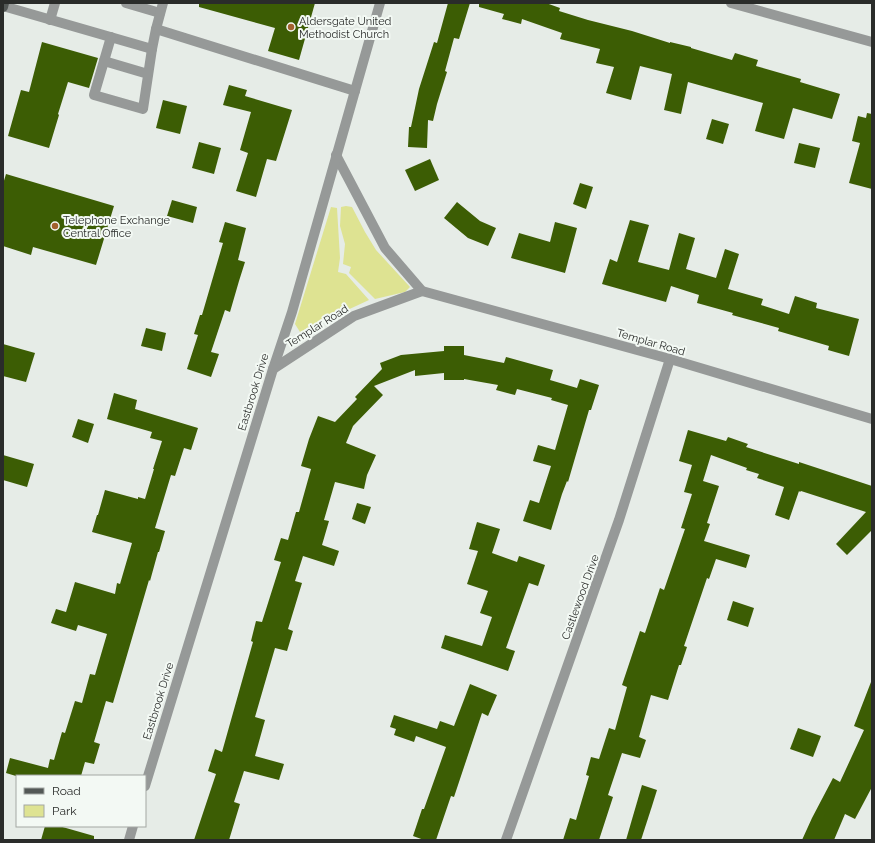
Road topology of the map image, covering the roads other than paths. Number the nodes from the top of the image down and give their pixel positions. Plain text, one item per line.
1 (4, 3) edge
2 (55, 3) edge
3 (126, 3) edge
4 (163, 3) edge
5 (380, 3) edge
6 (731, 3) edge
7 (3, 6) edge
8 (160, 13) junction
9 (50, 20) junction
10 (156, 29) junction
11 (111, 37) junction
12 (872, 42) edge
13 (152, 49) junction
14 (104, 61) junction
15 (148, 74) junction
16 (355, 91) junction
17 (336, 155) junction
18 (422, 291) junction
19 (670, 359) junction
20 (273, 369) junction
21 (872, 419) edge
22 (146, 783) edge
23 (133, 827) edge
24 (128, 840) edge
25 (506, 840) edge

1 - 7 main road
2 - 9 street
3 - 8 street
4 - 8 street
5 - 16 street, Eastbrook Drive
6 - 12 street
7 - 9 street
8 - 10 street
9 - 11 street
10 - 13 street
10 - 16 street
11 - 13 street
11 - 14 street
13 - 15 street
14 - 15 street
14 - 15 street
16 - 17 street, Eastbrook Drive
17 - 18 street
17 - 20 street, Eastbrook Drive
18 - 19 street, Templar Road
18 - 20 street, Templar Road
19 - 21 street, Templar Road
19 - 25 street, Castlewood Drive
20 - 22 street, Eastbrook Drive
23 - 24 street

